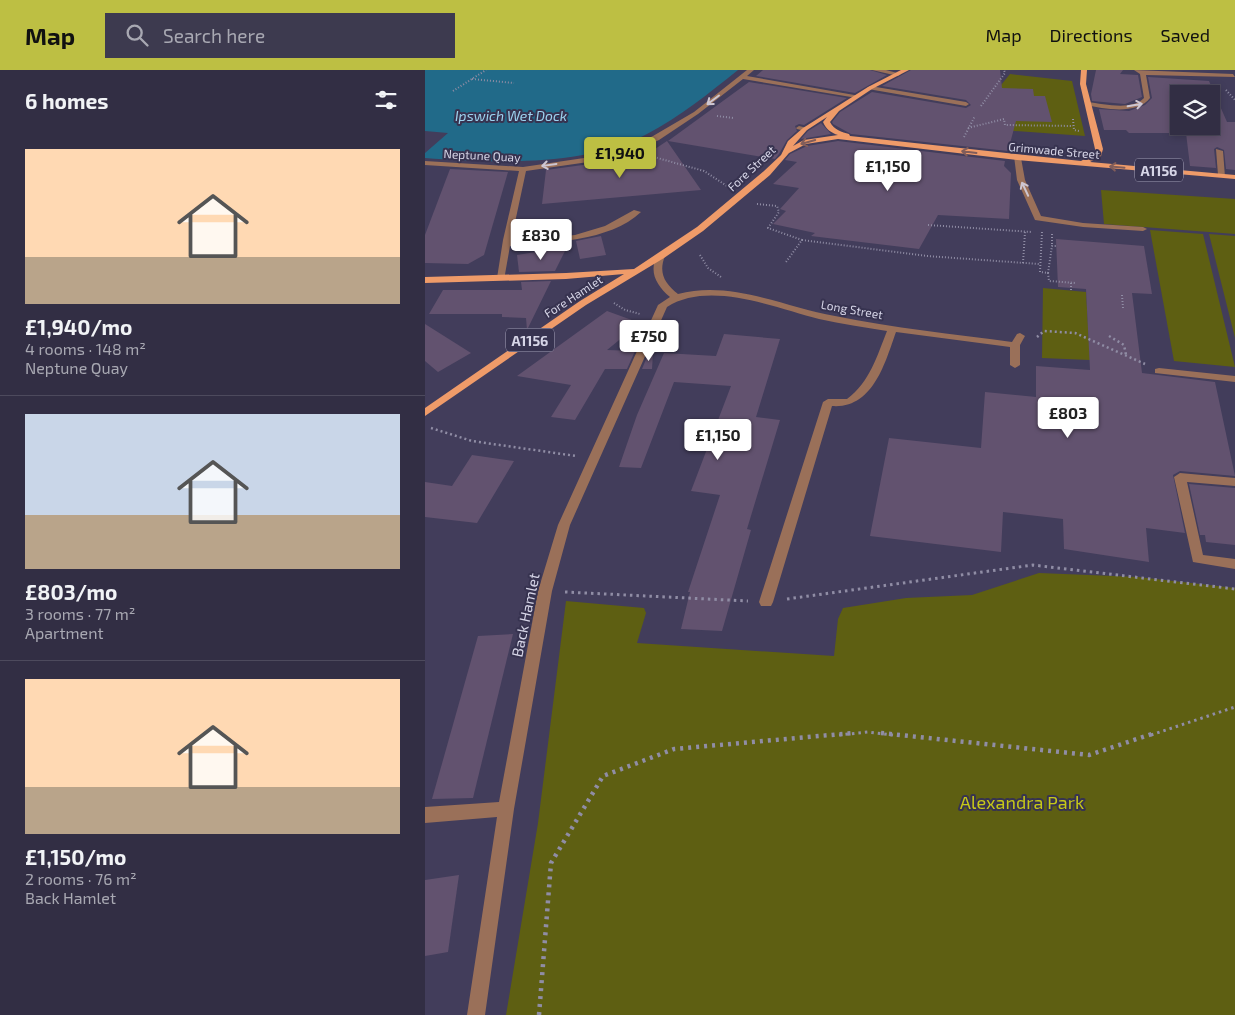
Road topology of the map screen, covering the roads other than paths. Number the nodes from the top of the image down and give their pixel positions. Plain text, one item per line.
1 (751, 70) edge
2 (875, 70) edge
3 (906, 70) edge
4 (1084, 70) edge
5 (1140, 72) edge
6 (898, 74) junction
7 (1233, 76) dead end
8 (743, 77) junction
9 (870, 88) junction
10 (857, 96) junction
11 (966, 104) dead end
12 (1088, 104) junction
13 (839, 108) junction
14 (871, 140) junction
15 (1219, 151) dead end
16 (784, 156) junction
17 (1017, 158) junction
18 (429, 164) edge
19 (1082, 164) junction
20 (523, 169) junction
21 (425, 175) edge
22 (1223, 175) junction
23 (1235, 177) edge
24 (637, 212) dead end
25 (1143, 229) dead end
26 (507, 244) junction
27 (661, 256) junction
28 (638, 270) junction
29 (501, 278) junction
30 (425, 280) edge
31 (734, 284) road end
32 (729, 295) junction
33 (676, 297) junction
34 (897, 326) junction
35 (1015, 364) dead end
36 (1159, 371) road end
37 (1235, 379) edge
38 (425, 413) edge
39 (1235, 482) edge
40 (1235, 564) edge
41 (766, 602) road end
42 (506, 809) junction
43 (425, 815) edge
44 (476, 1015) edge

1 - 8 street, Neptune Quay
2 - 6 street
3 - 6 main road, Fore Street / A1156
4 - 12 main road
5 - 7 street
12 -> 5 street
6 - 9 main road, Fore Street / A1156
8 - 10 street
8 -> 20 street, Neptune Quay
9 - 10 main road, Fore Street / A1156
9 - 11 street
10 - 13 main road, Fore Street / A1156
12 - 19 main road
13 - 14 main road, Grimwade Street
13 - 16 main road, Fore Street / A1156
14 -> 16 main road, Grimwade Street / A1156
17 -> 14 main road, Grimwade Street / A1156
15 - 22 street
16 - 27 main road, Fore Street / A1156
17 - 19 main road, Grimwade Street / A1156
25 -> 17 street
18 - 20 street, Neptune Quay
18 - 21 street
22 -> 19 main road, Grimwade Street / A1156
20 - 26 street
22 - 23 main road, Grimwade Street / A1156
24 - 26 street
26 - 29 street
27 - 28 main road, Fore Street / A1156
27 - 33 street
28 - 29 main road
28 - 38 main road, Fore Hamlet / A1156
29 - 30 main road
31 - 32 street
32 - 33 street, Long Street
32 - 34 street, Long Street
33 - 42 street, Back Hamlet
34 - 35 street, Long Street
34 - 41 street
36 - 37 street
39 - 40 street
42 - 43 street
42 - 44 street, Back Hamlet

